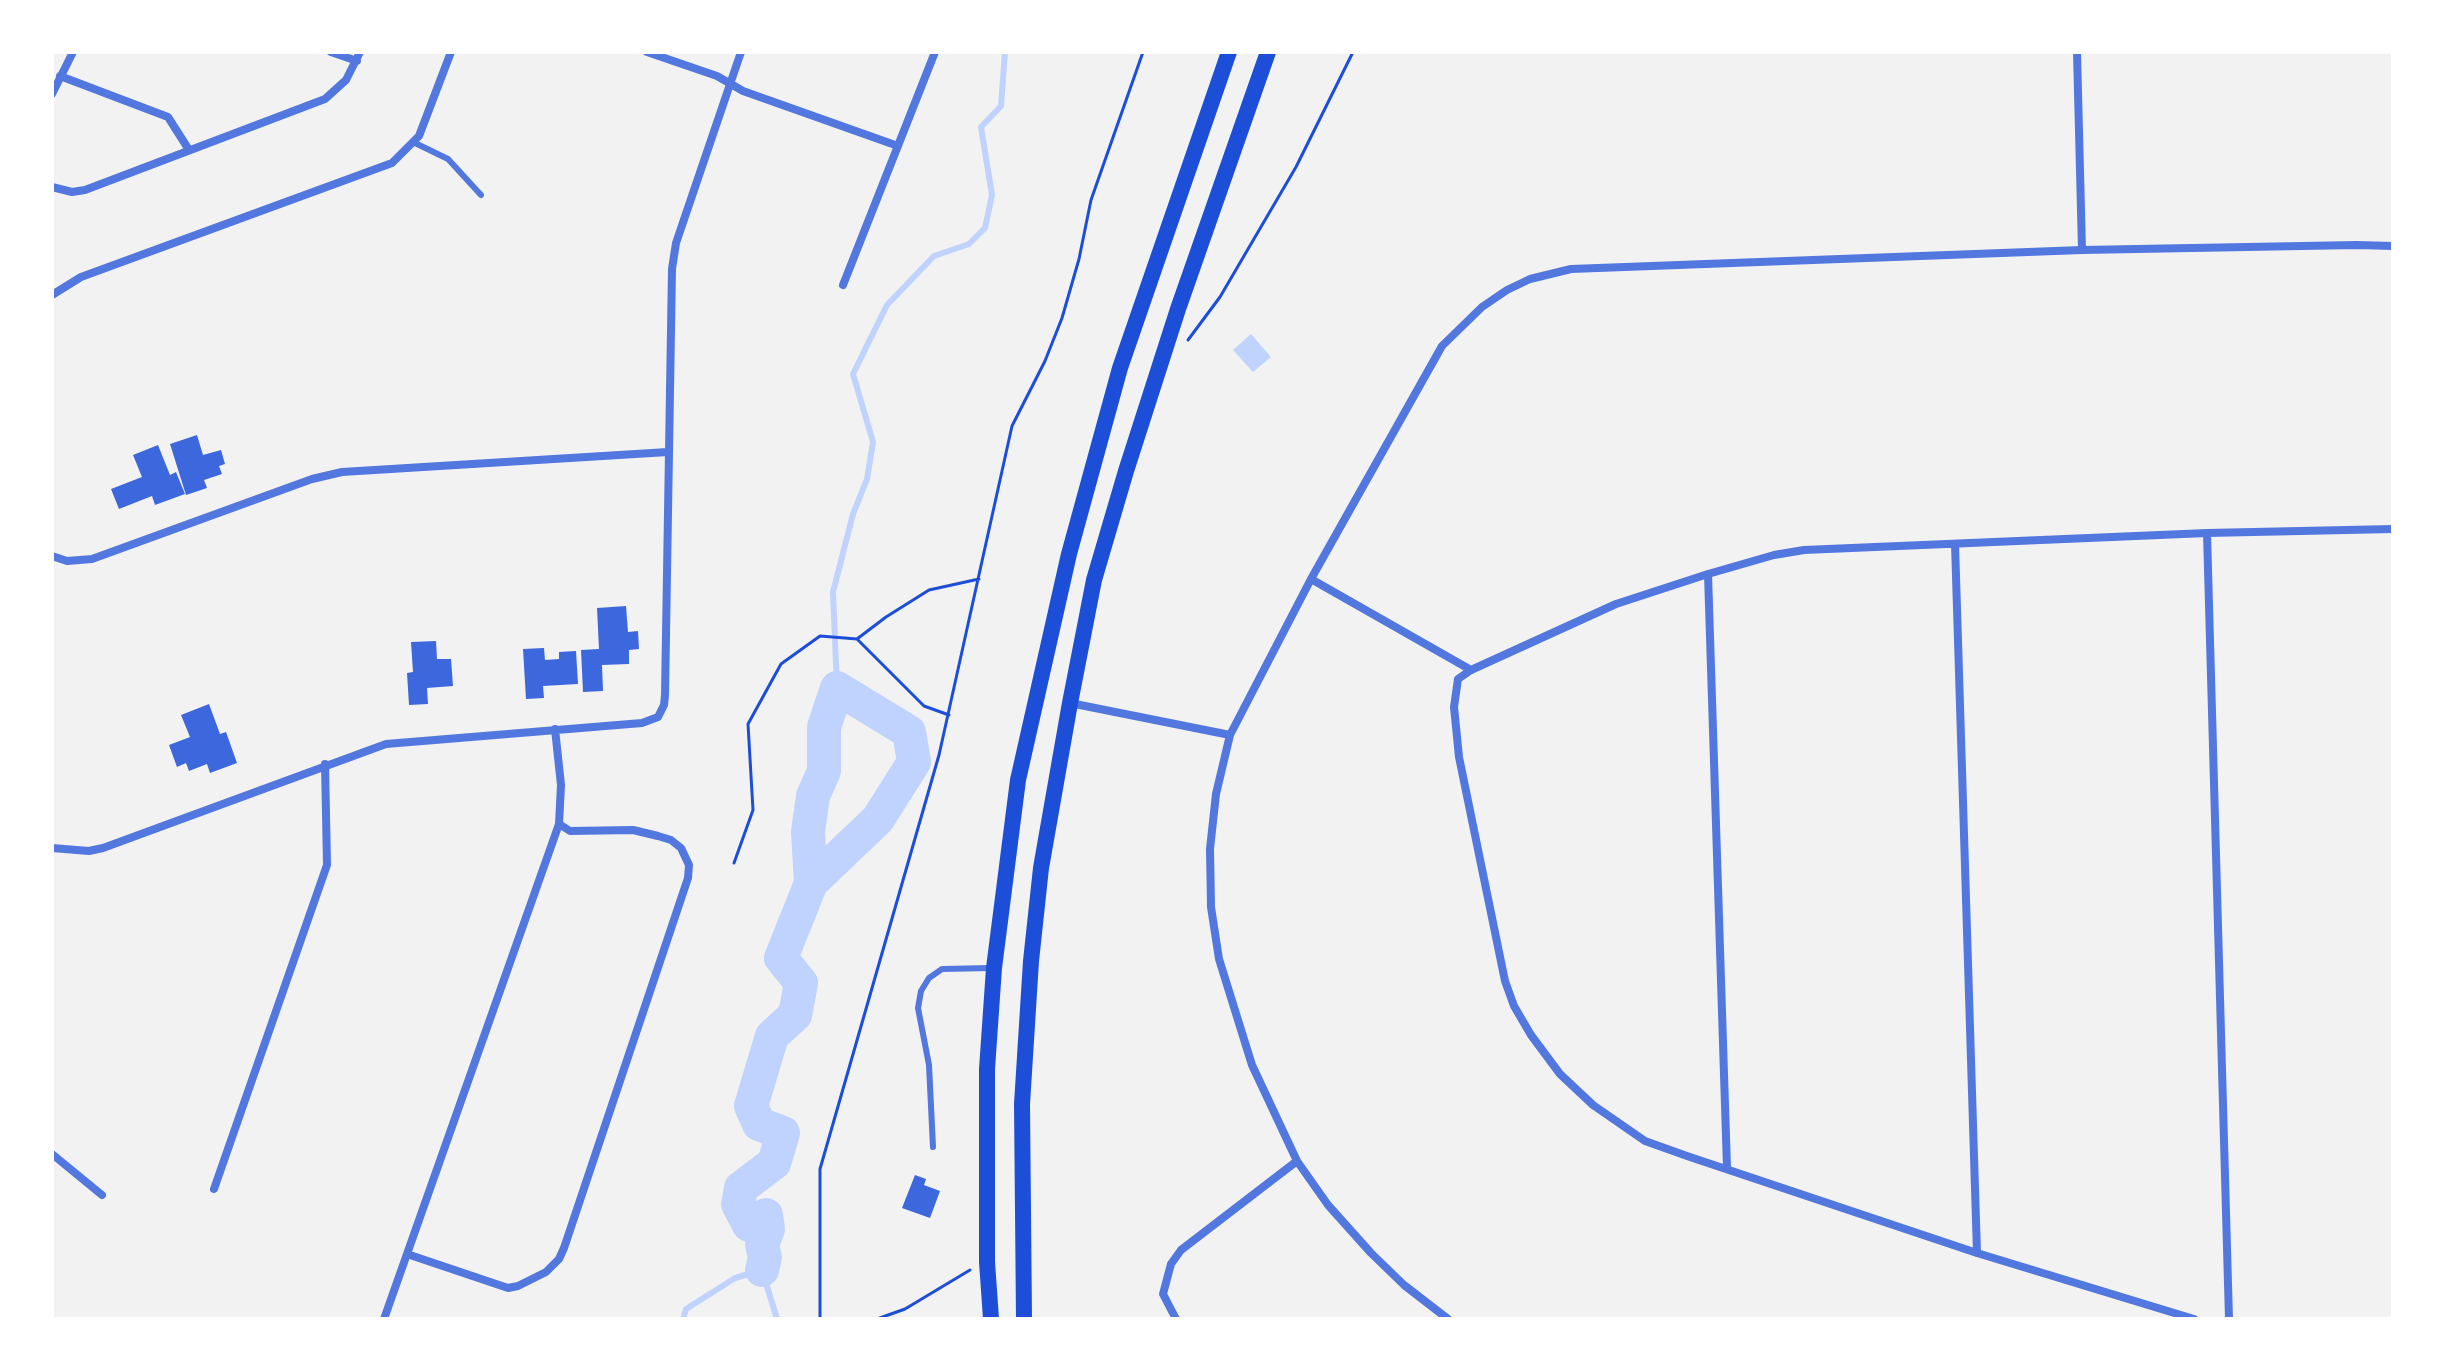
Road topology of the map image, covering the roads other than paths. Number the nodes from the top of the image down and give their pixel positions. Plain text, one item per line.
1 (73, 52) edge
2 (331, 52) edge
3 (451, 52) edge
4 (647, 52) edge
5 (741, 52) edge
6 (935, 52) edge
7 (1229, 52) edge
8 (1268, 52) edge
9 (2077, 52) edge
10 (359, 56) edge
11 (60, 76) junction
12 (730, 84) junction
13 (52, 94) edge
14 (415, 143) junction
15 (898, 146) junction
16 (189, 150) junction
17 (52, 187) edge
18 (481, 195) dead end
19 (2393, 246) edge
20 (2082, 250) junction
21 (843, 285) dead end
22 (52, 295) edge
23 (668, 452) junction
24 (2393, 529) edge
25 (2207, 533) junction
26 (1955, 544) junction
27 (52, 556) edge
28 (1708, 574) junction
29 (1311, 579) junction
30 (1471, 670) junction
31 (1070, 703) junction
32 (555, 729) junction
33 (1230, 735) junction
34 (325, 764) junction
35 (559, 824) junction
36 (52, 848) edge
37 (994, 968) junction
38 (933, 1147) dead end
39 (52, 1154) edge
40 (1297, 1161) junction
41 (1727, 1168) junction
42 (214, 1189) dead end
43 (102, 1195) dead end
44 (1977, 1253) junction
45 (407, 1254) junction
46 (384, 1319) edge
47 (991, 1319) edge
48 (1024, 1319) edge
49 (1176, 1319) edge
50 (1448, 1319) edge
51 (2194, 1319) edge
52 (2229, 1319) edge

1 - 11 street
2 - 10 street
3 - 14 street
4 - 12 street
5 - 12 street
6 - 15 street
7 - 37 main road
8 - 31 main road
9 - 20 street
10 - 16 street
11 - 13 street
11 - 16 street
12 - 15 street
12 - 23 street
14 - 18 lane
14 - 22 street
15 - 21 street
16 - 17 street
19 - 20 street
20 - 29 street
23 - 27 street
23 - 32 street
24 - 25 street
25 - 26 street
25 - 52 street
26 - 28 street
26 - 44 street
28 - 30 street
28 - 41 street
29 - 30 street
29 - 33 street
30 - 41 street
31 - 33 street
31 - 48 main road
32 - 34 street
32 - 35 street
33 - 40 street
34 - 36 street
34 - 42 street
35 - 45 street
35 - 45 street
37 - 38 lane
37 - 47 main road
39 - 43 street
40 - 49 street
40 - 50 street
41 - 44 street
44 - 51 street
45 - 46 street

